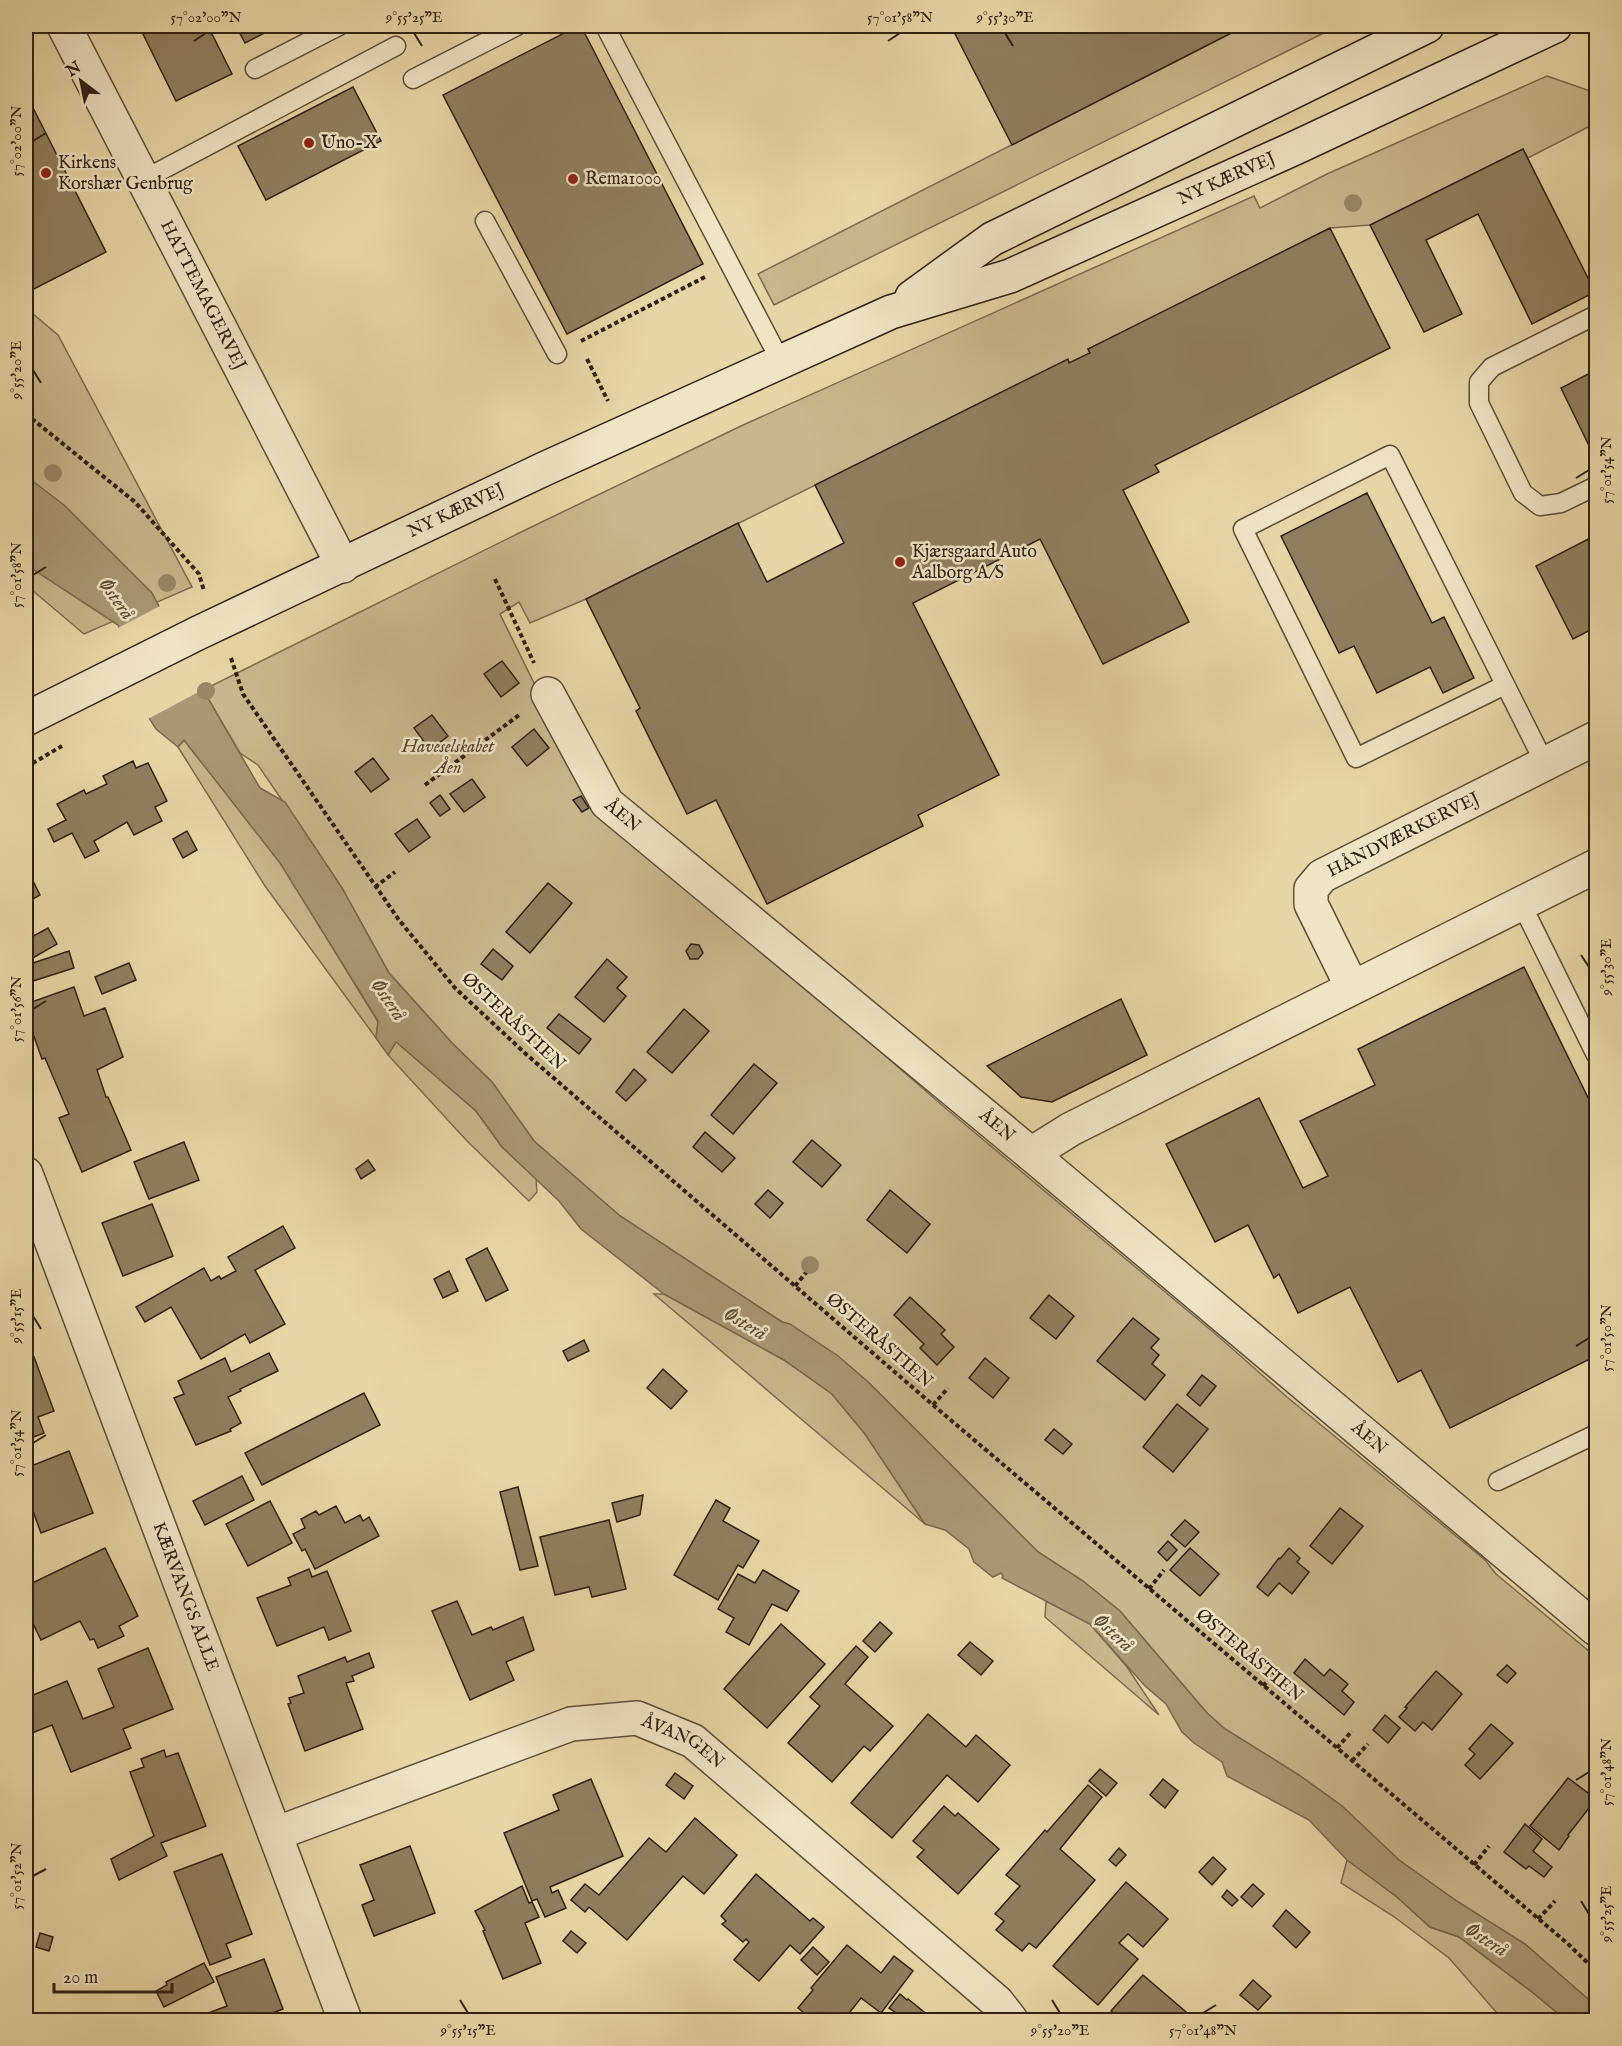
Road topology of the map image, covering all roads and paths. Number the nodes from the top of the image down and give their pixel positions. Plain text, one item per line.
1 (64, 26) edge
2 (339, 26) edge
3 (516, 26) edge
4 (605, 26) edge
5 (1427, 26) edge
6 (1555, 26) edge
7 (396, 46) dead end
8 (255, 69) dead end
9 (413, 79) dead end
10 (143, 180) junction
11 (485, 221) dead end
12 (730, 264) junction
13 (891, 312) junction
14 (1596, 315) edge
15 (578, 343) junction
16 (557, 354) joint
17 (781, 362) junction
18 (26, 414) edge
19 (625, 433) junction
20 (1596, 486) edge
21 (343, 566) junction
22 (495, 579) dead end
23 (207, 600) dead end
24 (231, 656) dead end
25 (1505, 685) junction
26 (548, 694) junction
27 (26, 719) edge
28 (1596, 738) edge
29 (1545, 764) junction
30 (425, 785) dead end
31 (395, 872) dead end
32 (1593, 875) edge
33 (375, 886) junction
34 (1521, 903) junction
35 (1352, 987) junction
36 (1596, 1055) edge
37 (1031, 1154) junction
38 (26, 1174) edge
39 (809, 1269) dead end
40 (795, 1286) junction
41 (948, 1388) dead end
42 (933, 1405) junction
43 (1596, 1434) edge
44 (1498, 1481) dead end
45 (1164, 1570) dead end
46 (1149, 1589) junction
47 (1596, 1629) edge
48 (1279, 1668) dead end
49 (1263, 1686) junction
50 (1352, 1731) dead end
51 (1368, 1744) dead end
52 (1337, 1748) junction
53 (1352, 1761) junction
54 (275, 1834) junction
55 (1490, 1846) dead end
56 (1474, 1865) junction
57 (1555, 1901) dead end
58 (1538, 1919) junction
59 (1595, 1967) edge
60 (345, 2020) edge
61 (1011, 2020) edge

1 - 10 street, HATTEMAGERVEJ
2 - 8 lane
3 - 9 lane
4 - 12 lane
5 - 13 street, NY KÆRVEJ
6 - 13 street, NY KÆRVEJ
7 - 10 lane
10 - 21 street, HATTEMAGERVEJ
11 - 16 lane
12 - 15 path
12 - 17 lane
13 - 17 street, NY KÆRVEJ
14 - 20 lane
15 - 16 path
15 - 19 path
17 - 19 street, NY KÆRVEJ
18 - 23 path
19 - 21 street, NY KÆRVEJ
21 - 27 street, NY KÆRVEJ
22 - 26 path
24 - 33 path, ØSTERÅSTIEN
25 - 25 lane
25 - 29 lane
26 - 30 path
26 - 37 street, ÅEN
28 - 29 street, HÅNDVÆRKERVEJ
29 - 35 street, HÅNDVÆRKERVEJ
31 - 33 path
32 - 34 street
33 - 40 path, ØSTERÅSTIEN
34 - 35 street
34 - 36 lane
35 - 37 street
37 - 47 street, ÅEN
38 - 54 street, KÆRVANGS ALLE
39 - 40 path
40 - 42 path, ØSTERÅSTIEN
41 - 42 path
42 - 46 path, ØSTERÅSTIEN
43 - 44 lane
45 - 46 path
46 - 49 path, ØSTERÅSTIEN
48 - 49 path
49 - 52 path, ØSTERÅSTIEN
50 - 52 path
51 - 53 path
52 - 53 path, ØSTERÅSTIEN
53 - 56 path, ØSTERÅSTIEN
54 - 60 street, KÆRVANGS ALLE
54 - 61 street, ÅVANGEN
55 - 56 path
56 - 58 path, ØSTERÅSTIEN
57 - 58 path
58 - 59 path, ØSTERÅSTIEN

